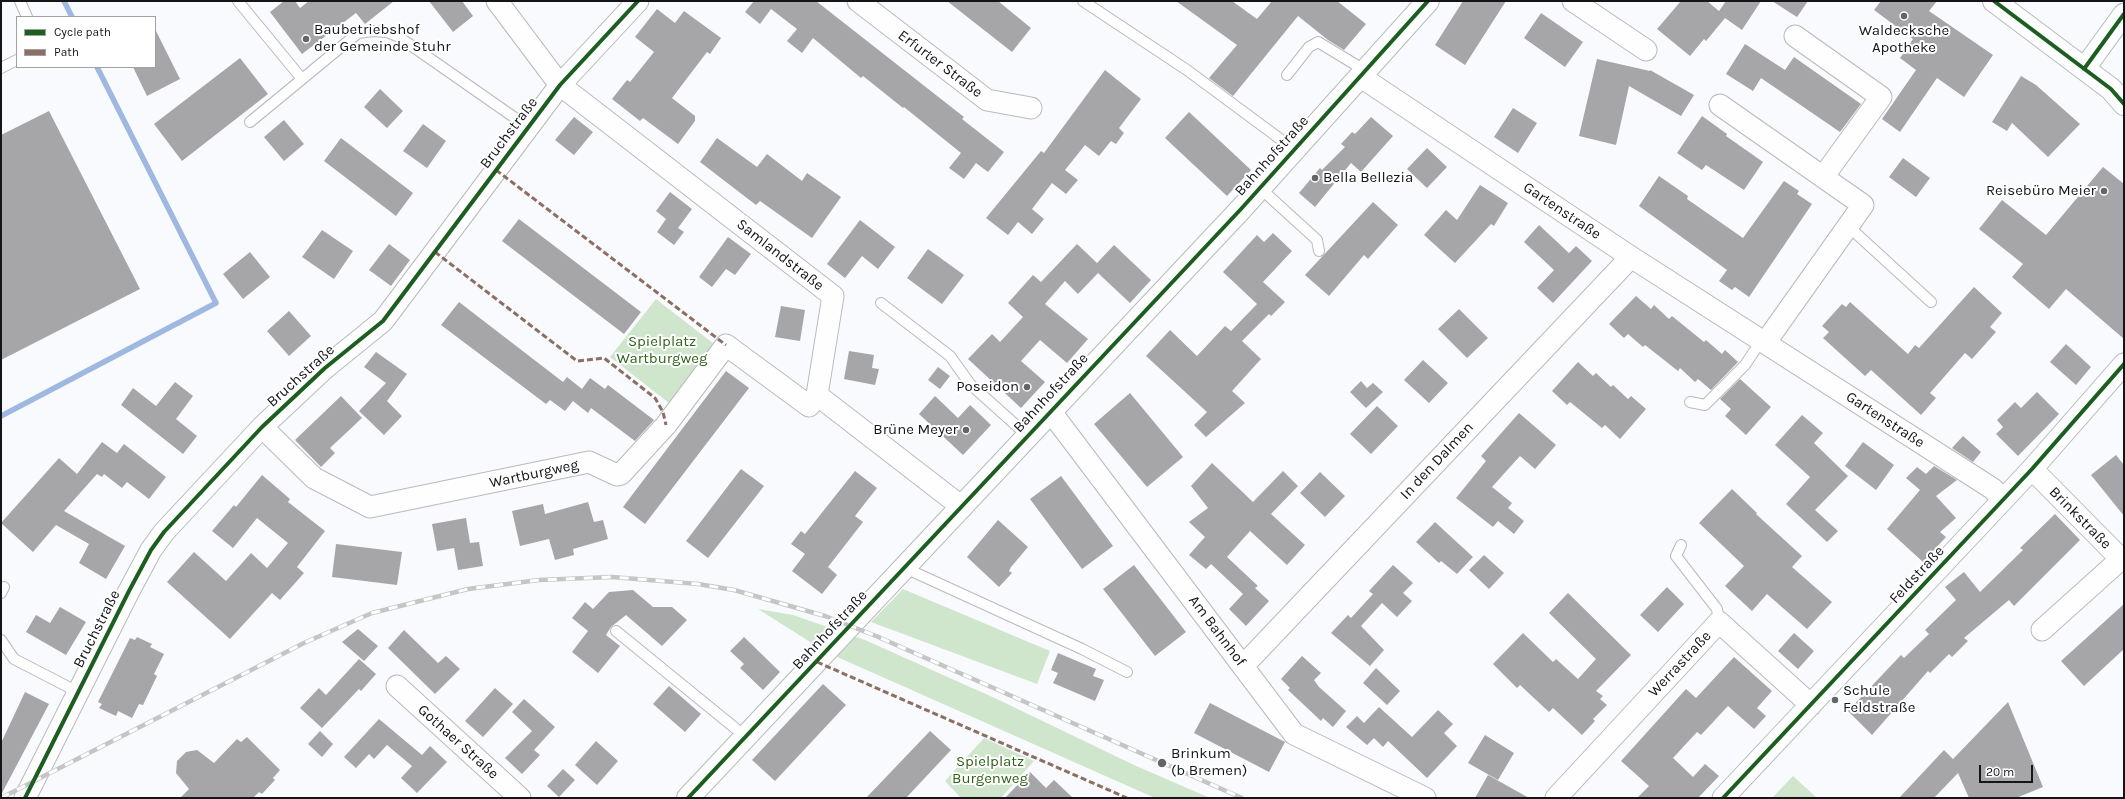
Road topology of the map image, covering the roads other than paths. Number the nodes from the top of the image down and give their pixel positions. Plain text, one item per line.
1 (20, 1) edge
2 (238, 1) edge
3 (497, 1) edge
4 (638, 1) edge
5 (858, 1) edge
6 (1083, 1) edge
7 (1428, 1) edge
8 (1574, 1) edge
9 (1994, 1) edge
10 (2124, 14) edge
11 (27, 16) edge
12 (1795, 36) dead end
13 (1646, 50) dead end
14 (16, 60) edge
15 (1, 68) edge
16 (2084, 69) junction
17 (1363, 74) junction
18 (1287, 75) dead end
19 (302, 79) junction
20 (560, 85) junction
21 (2120, 95) edge
22 (1720, 105) dead end
23 (1031, 108) dead end
24 (250, 122) dead end
25 (528, 127) junction
26 (1294, 150) junction
27 (1823, 177) junction
28 (1260, 188) junction
29 (1849, 227) junction
30 (1319, 251) dead end
31 (1631, 257) junction
32 (1931, 302) dead end
33 (881, 303) dead end
34 (1763, 342) junction
35 (2124, 364) edge
36 (817, 395) junction
37 (1690, 402) dead end
38 (1051, 412) junction
39 (262, 427) junction
40 (1028, 436) junction
41 (2032, 469) junction
42 (2003, 500) junction
43 (962, 507) junction
44 (1681, 545) dead end
45 (905, 568) junction
46 (1719, 622) junction
47 (2042, 630) dead end
48 (616, 631) dead end
49 (1, 640) edge
50 (1244, 665) junction
51 (1127, 672) dead end
52 (397, 686) dead end
53 (78, 692) junction
54 (1811, 705) junction
55 (746, 737) junction
56 (25, 798) edge
57 (520, 798) edge
58 (688, 798) edge
59 (1425, 798) edge
60 (1556, 798) edge
61 (1723, 798) edge

1 - 11 lane
2 - 19 lane
3 - 20 street
4 - 20 street, Bruchstraße
5 - 23 street, Erfurter Straße
6 - 26 lane
7 - 17 street, Bahnhofstraße
8 - 13 street
9 - 16 street
10 - 16 street
12 - 27 street
14 - 15 lane
16 - 21 street
17 - 18 lane
17 - 26 street, Bahnhofstraße
17 - 31 street, Gartenstraße
19 - 24 lane
19 - 25 lane
20 - 25 street, Bruchstraße
20 - 36 street, Samlandstraße
22 - 27 street
25 - 39 street, Bruchstraße
26 - 28 street, Bahnhofstraße
27 - 29 street
28 - 30 lane
28 - 38 street, Bahnhofstraße
29 - 32 lane
29 - 34 street
31 - 34 street, Gartenstraße
31 - 50 street, In den Dalmen
33 - 40 lane
34 - 37 lane
34 - 42 street, Gartenstraße
35 - 41 street, Feldstraße
36 - 39 street, Wartburgweg
36 - 43 street
38 - 40 street, Bahnhofstraße
38 - 50 street, Am Bahnhof
39 - 53 street, Bruchstraße
40 - 43 street, Bahnhofstraße
41 - 42 street, Feldstraße
41 - 47 street, Brinkstraße
42 - 54 street, Feldstraße
43 - 45 street, Bahnhofstraße
44 - 46 lane
45 - 51 lane
45 - 55 street, Bahnhofstraße
46 - 54 street, Werrastraße
46 - 60 street, Werrastraße
48 - 55 lane
49 - 53 lane
50 - 59 street, Am Bahnhof
52 - 57 street, Gothaer Straße
53 - 56 street, Bruchstraße
54 - 61 street, Feldstraße
55 - 58 street, Bahnhofstraße

